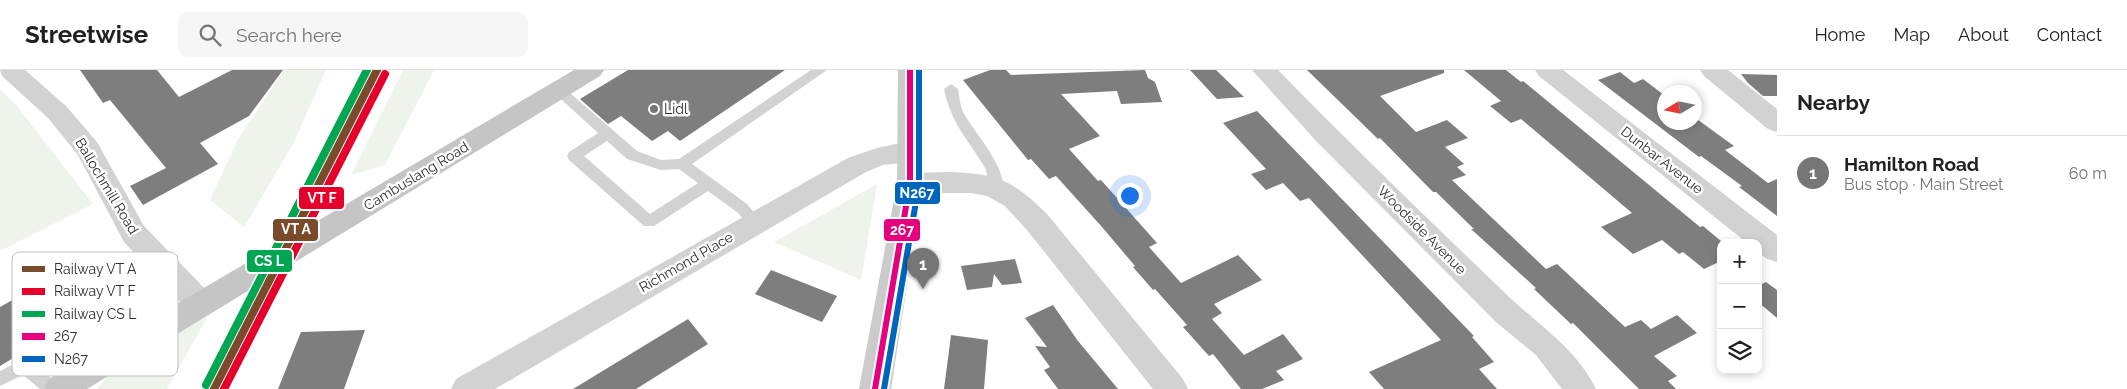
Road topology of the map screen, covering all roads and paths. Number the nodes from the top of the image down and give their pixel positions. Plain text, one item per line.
1 (10, 70) edge
2 (592, 70) edge
3 (820, 70) edge
4 (910, 70) edge
5 (1264, 70) edge
6 (1547, 70) edge
7 (1712, 70) edge
8 (951, 89) dead end
9 (558, 90) junction
10 (1777, 123) edge
11 (608, 134) junction
12 (911, 154) junction
13 (682, 164) junction
14 (910, 183) junction
15 (707, 184) junction
16 (996, 189) junction
17 (755, 222) junction
18 (1777, 250) edge
19 (151, 252) edge
20 (178, 279) edge
21 (202, 304) junction
22 (178, 318) edge
23 (12, 372) edge
24 (36, 376) edge
25 (82, 376) edge
26 (0, 379) edge
27 (52, 389) edge
28 (60, 389) edge
29 (467, 389) edge
30 (875, 389) edge
31 (1172, 389) edge
32 (1580, 389) edge

1 - 19 street, Ballochmill Road
2 - 9 main road, Cambuslang Road
3 - 13 lane
4 - 12 main road
5 - 32 street, Woodside Avenue
6 - 18 street, Dunbar Avenue
7 - 10 street
8 - 16 lane
9 - 11 lane
9 - 21 main road, Cambuslang Road
11 - 13 lane
11 - 15 lane
12 - 14 main road
12 - 17 street, Richmond Place
13 - 15 lane
14 - 16 street
14 - 30 main road
15 - 17 lane
16 - 31 street
17 - 29 street, Richmond Place
20 - 21 street, Ballochmill Road
21 - 22 main road, Cambuslang Road
23 - 26 lane
24 - 27 lane
25 - 28 main road, Cambuslang Road

